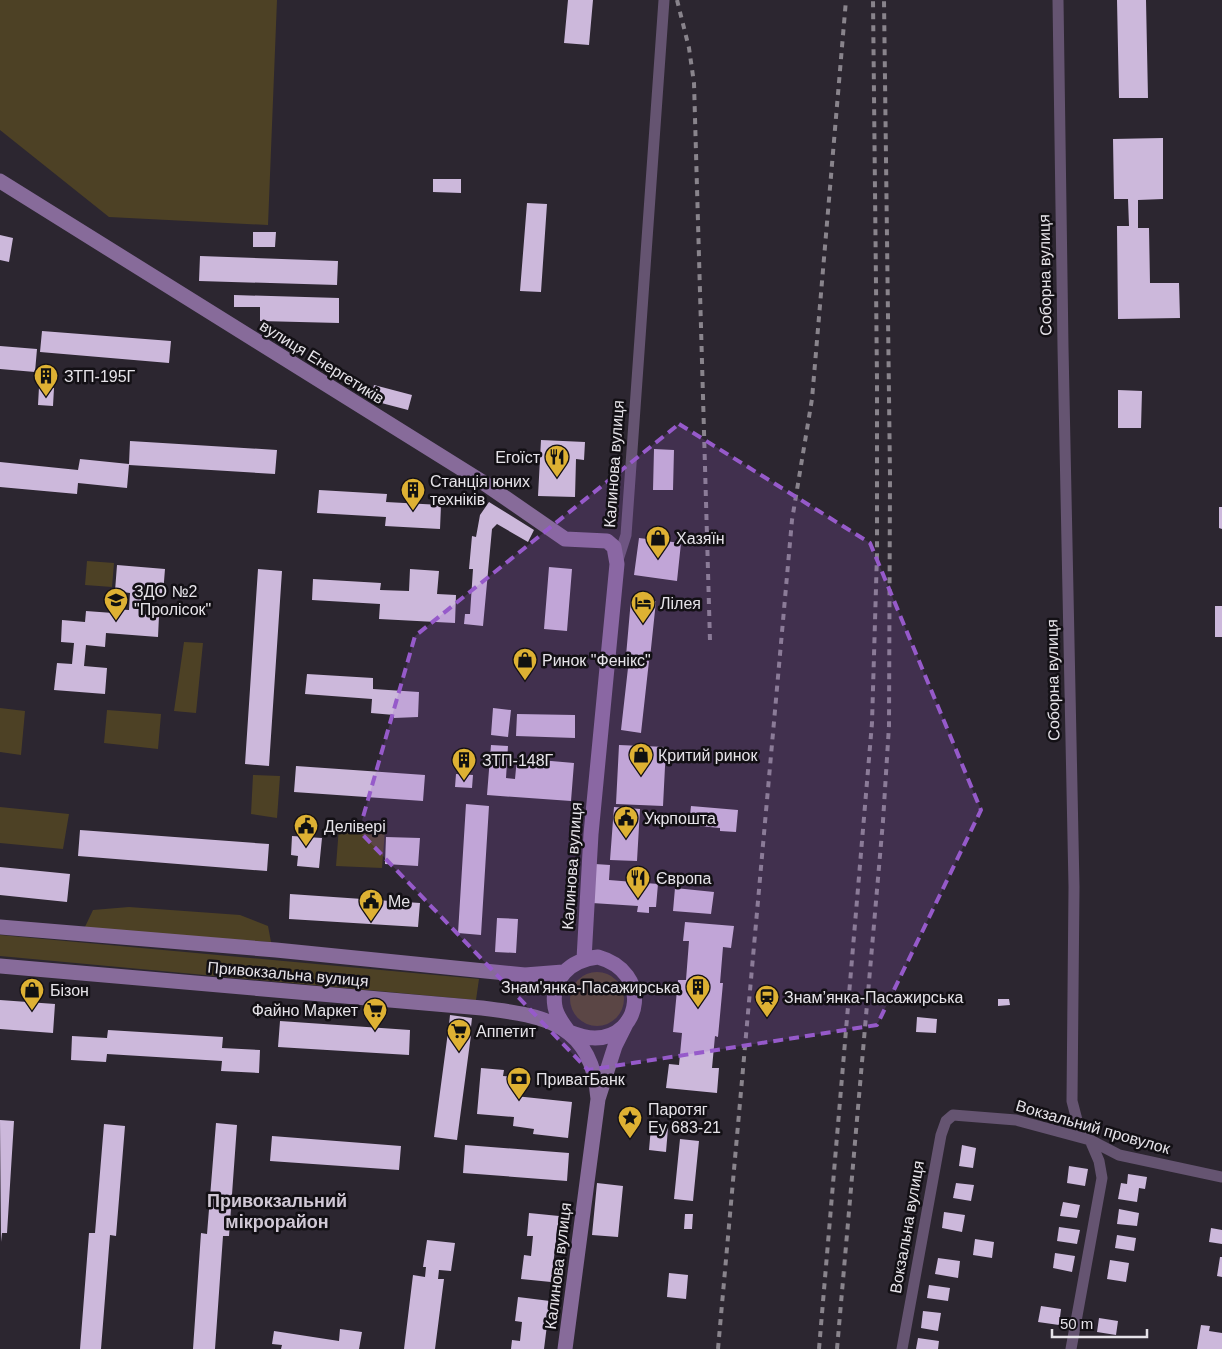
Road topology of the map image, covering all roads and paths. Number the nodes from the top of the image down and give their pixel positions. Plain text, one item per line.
1 (664, 0) edge
2 (1058, 0) edge
3 (0, 181) edge
4 (617, 564) junction
5 (0, 927) edge
6 (584, 958) junction
7 (0, 966) edge
8 (563, 972) junction
9 (627, 1022) junction
10 (568, 1032) junction
11 (598, 1099) junction
12 (953, 1115) joint
13 (1090, 1140) junction
14 (1222, 1177) edge
15 (565, 1349) edge
16 (902, 1349) edge
17 (1071, 1349) edge

1 - 4 street, Калинова вулиця
2 - 13 street, Соборна вулиця
3 - 4 street, вулиця Енергетиків
4 - 6 street, Калинова вулиця
5 - 8 street, Привокзальна вулиця
6 - 8 street
6 - 9 street
7 - 10 street, Привокзальна вулиця
8 - 10 street
9 - 10 street
9 - 11 street
10 - 11 street
11 - 15 street, Калинова вулиця
12 - 13 street, Вокзальний провулок
12 - 16 street, Вокзальна вулиця
13 - 14 street, Вокзальний провулок
13 - 17 street, Соборна вулиця

